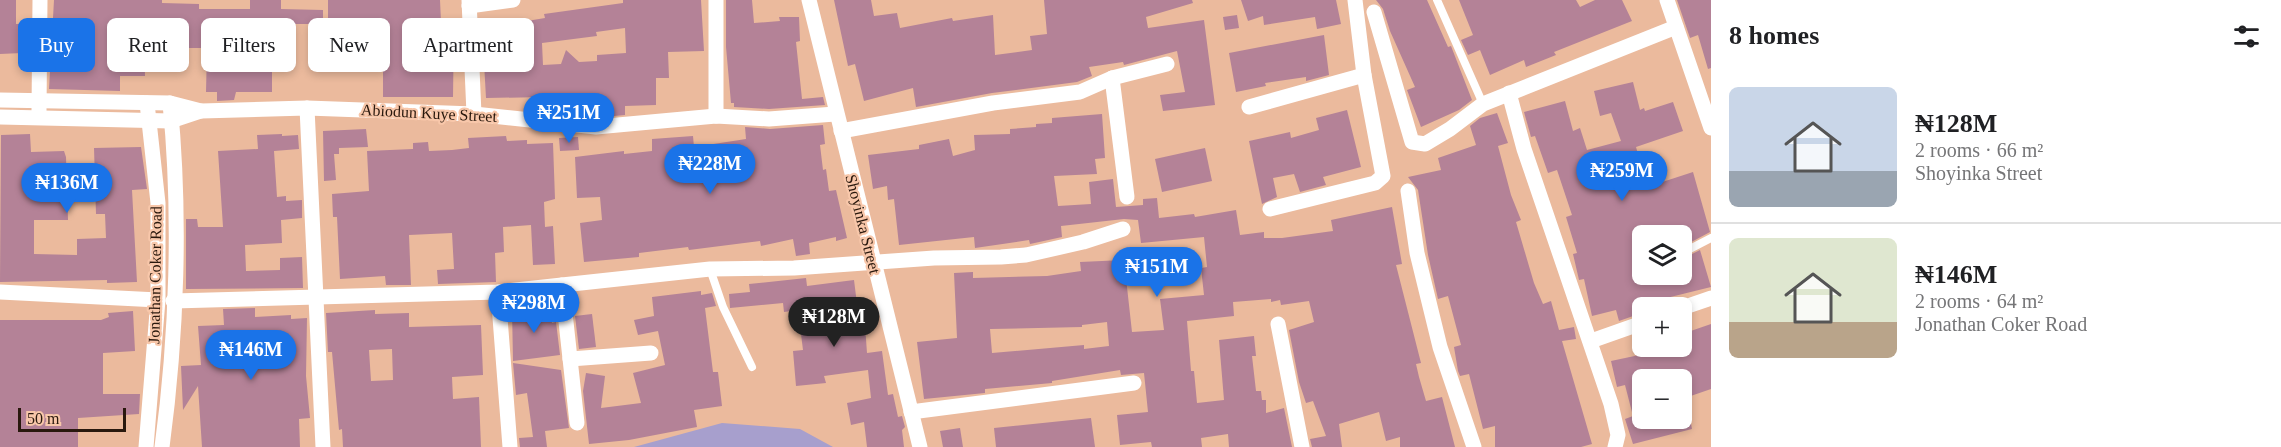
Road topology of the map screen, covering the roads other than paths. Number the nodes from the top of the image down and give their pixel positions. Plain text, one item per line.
1 (40, 0) edge
2 (513, 0) edge
3 (716, 0) edge
4 (809, 0) edge
5 (1355, 0) edge
6 (1437, 0) edge
7 (1667, 0) edge
8 (469, 3) edge
9 (1374, 12) dead end
10 (1676, 27) junction
11 (1167, 64) dead end
12 (1364, 75) junction
13 (1112, 78) junction
14 (1509, 93) junction
15 (0, 100) edge
16 (39, 101) junction
17 (147, 103) junction
18 (170, 103) junction
19 (1483, 104) junction
20 (1249, 106) dead end
21 (307, 108) junction
22 (201, 111) junction
23 (474, 114) junction
24 (835, 114) junction
25 (716, 116) junction
26 (0, 117) edge
27 (39, 117) junction
28 (171, 121) junction
29 (148, 122) junction
30 (1711, 128) edge
31 (841, 131) junction
32 (1408, 191) dead end
33 (1128, 197) dead end
34 (1270, 209) dead end
35 (1123, 229) dead end
36 (1711, 238) edge
37 (1692, 248) edge
38 (872, 262) junction
39 (710, 269) junction
40 (562, 285) junction
41 (0, 292) edge
42 (498, 292) junction
43 (314, 296) junction
44 (1711, 298) edge
45 (158, 300) junction
46 (173, 302) junction
47 (1692, 305) edge
48 (1278, 324) dead end
49 (1632, 326) edge
50 (1591, 341) junction
51 (651, 354) dead end
52 (570, 359) junction
53 (752, 367) dead end
54 (1134, 383) dead end
55 (911, 412) junction
56 (577, 423) dead end
57 (146, 447) edge
58 (162, 447) edge
59 (323, 447) edge
60 (510, 447) edge
61 (920, 447) edge
62 (1302, 447) edge
63 (1474, 447) edge
64 (1615, 447) edge

1 - 16 street
2 - 8 street
3 - 25 street
4 - 24 street, Shoyinka Street
5 - 12 street
6 - 19 lane
7 - 10 street
8 - 23 street
9 - 19 street
10 - 14 street
10 - 30 street
11 - 13 street
12 - 20 street
12 - 34 street
13 - 31 street
13 - 33 street
14 - 19 street
14 - 50 street
15 - 16 street, Abiodun Kuye Street
16 - 17 street, Abiodun Kuye Street
16 - 27 street
17 - 18 street, Abiodun Kuye Street
17 - 29 street, Jonathan Coker Road
18 - 22 street, Abiodun Kuye Street
18 - 28 street, Jonathan Coker Road
21 - 22 street, Abiodun Kuye Street
21 - 23 street, Abiodun Kuye Street
21 - 43 street
22 - 28 street, Abiodun Kuye Street
23 - 25 street, Abiodun Kuye Street
24 - 25 street, Abiodun Kuye Street
24 - 31 street, Shoyinka Street
26 - 27 street, Abiodun Kuye Street
27 - 29 street, Abiodun Kuye Street
28 - 29 street, Abiodun Kuye Street
28 - 46 street, Jonathan Coker Road
29 - 45 street, Jonathan Coker Road
31 - 38 street, Shoyinka Street
32 - 63 street
35 - 38 street
36 - 37 lane
38 - 39 street
38 - 55 street, Shoyinka Street
39 - 40 street
39 - 53 lane
40 - 42 street
40 - 52 street
41 - 45 street
42 - 43 street
42 - 60 street
43 - 46 street
43 - 59 street
44 - 47 street
45 - 57 street, Jonathan Coker Road
46 - 58 street, Jonathan Coker Road
48 - 62 street
49 - 50 street
50 - 64 street
51 - 52 street
52 - 56 street
54 - 55 street
55 - 61 street, Shoyinka Street

